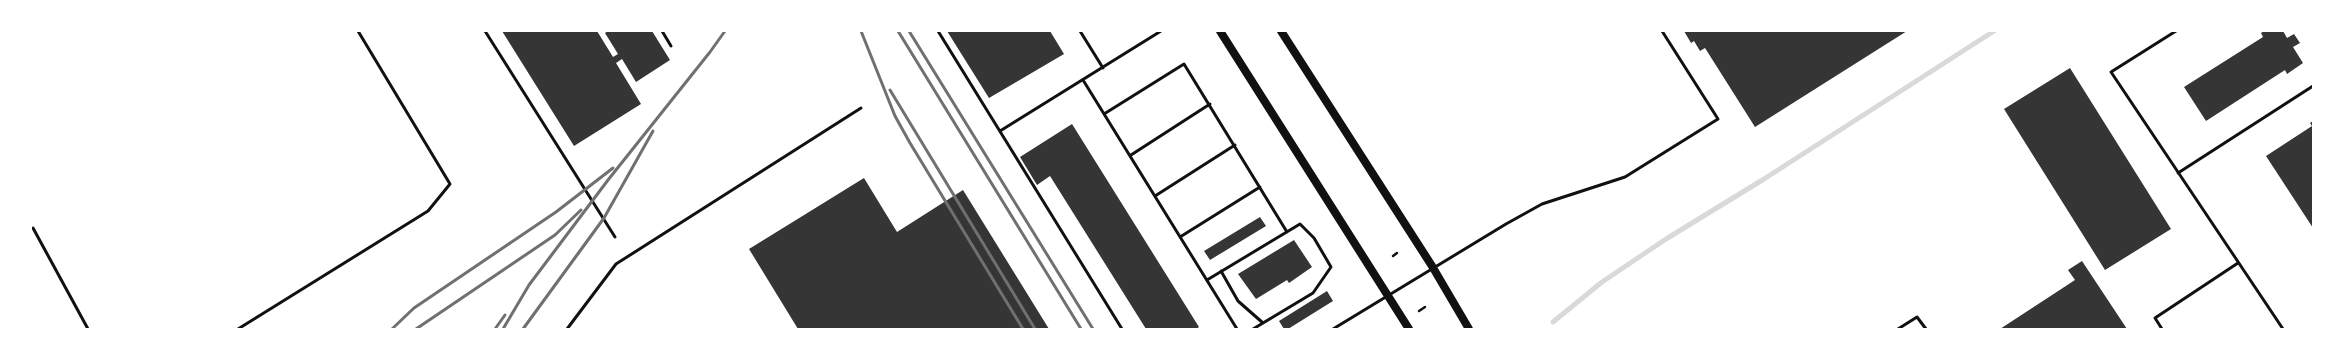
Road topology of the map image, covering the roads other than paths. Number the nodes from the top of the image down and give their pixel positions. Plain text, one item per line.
1 (358, 31) edge
2 (485, 31) edge
3 (662, 31) edge
4 (938, 31) edge
5 (1080, 31) edge
6 (1161, 31) edge
7 (1220, 31) edge
8 (1281, 31) edge
9 (1662, 31) edge
10 (2176, 31) edge
11 (671, 46) dead end
12 (1103, 68) junction
13 (1083, 80) junction
14 (2313, 86) edge
15 (1210, 104) junction
16 (861, 108) dead end
17 (1104, 114) junction
18 (1000, 131) junction
19 (1235, 145) junction
20 (1131, 155) junction
21 (2178, 173) junction
22 (1260, 186) junction
23 (1155, 196) junction
24 (32, 227) edge
25 (1287, 232) junction
26 (615, 237) dead end
27 (1180, 237) junction
28 (2238, 263) junction
29 (1432, 266) junction
30 (1221, 271) junction
31 (1207, 280) junction
32 (1388, 296) junction
33 (1263, 324) junction
34 (88, 329) edge
35 (238, 329) edge
36 (567, 329) edge
37 (1122, 329) edge
38 (1238, 329) edge
39 (1253, 329) edge
40 (1334, 329) edge
41 (1409, 329) edge
42 (1469, 329) edge
43 (1898, 329) edge
44 (1926, 329) edge
45 (2162, 329) edge
46 (2283, 329) edge

1 - 35 lane
2 - 26 lane
3 - 11 lane
4 - 18 lane
5 - 12 lane
6 - 12 lane
7 - 32 main road
8 - 29 main road
9 - 29 lane
10 - 21 lane
12 - 13 lane
13 - 17 lane
13 - 18 lane
14 - 21 lane
15 - 17 lane
15 - 19 lane
15 - 20 lane
16 - 36 lane
17 - 20 lane
18 - 37 lane
19 - 22 lane
19 - 23 lane
20 - 23 lane
21 - 28 lane
22 - 25 lane
22 - 27 lane
23 - 27 lane
24 - 34 lane
25 - 30 lane
25 - 33 lane
27 - 31 lane
28 - 45 lane
28 - 46 lane
29 - 32 lane
29 - 42 main road
30 - 31 lane
30 - 33 lane
31 - 38 lane
32 - 40 lane
32 - 41 main road
33 - 39 lane
43 - 44 lane

